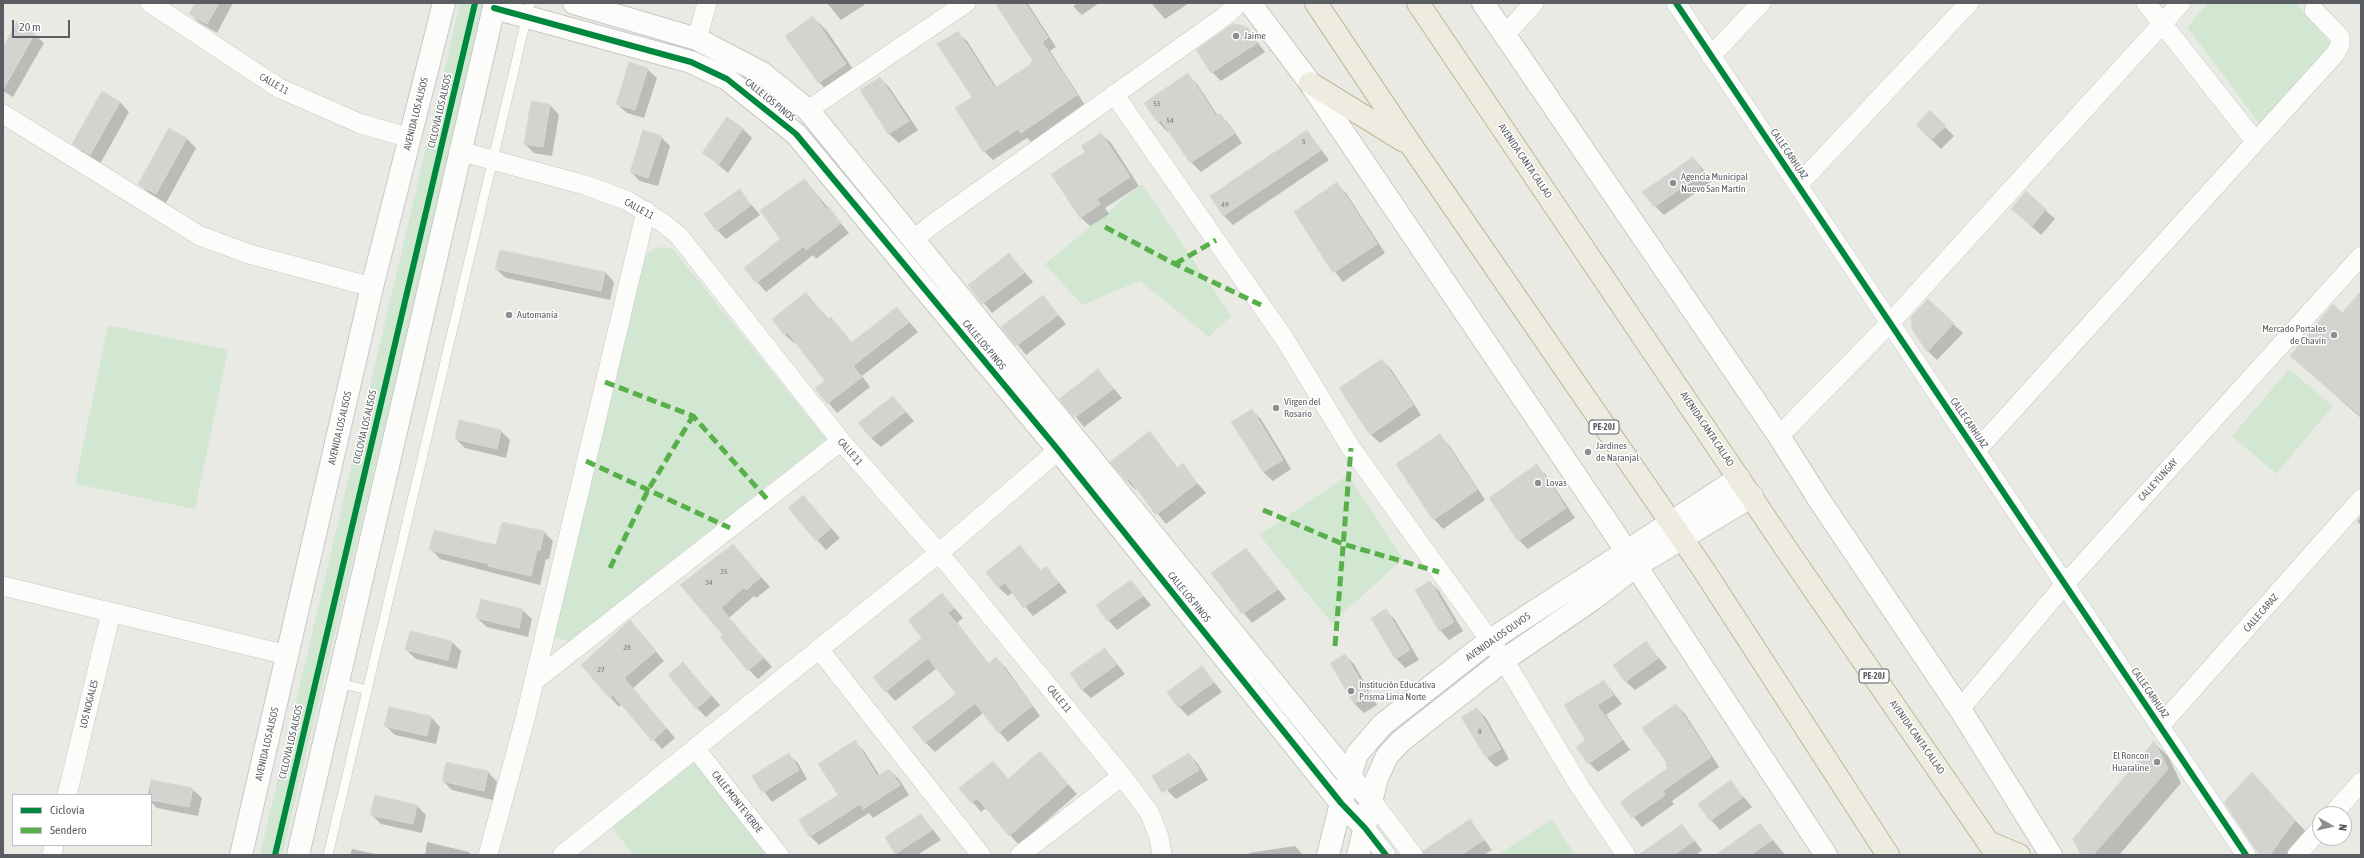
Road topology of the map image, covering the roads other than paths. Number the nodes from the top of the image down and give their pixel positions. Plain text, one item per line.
1 (150, 3) edge
2 (444, 3) edge
3 (574, 3) edge
4 (707, 3) edge
5 (966, 3) edge
6 (1239, 3) edge
7 (1250, 3) edge
8 (1316, 3) edge
9 (1418, 3) edge
10 (1483, 3) edge
11 (1534, 3) edge
12 (1676, 3) edge
13 (1761, 3) edge
14 (1969, 3) edge
15 (2146, 3) edge
16 (2181, 3) edge
17 (494, 5) edge
18 (529, 10) edge
19 (2314, 10) dead end
20 (2162, 24) junction
21 (1505, 35) junction
22 (697, 39) junction
23 (1711, 56) junction
24 (1310, 83) junction
25 (1114, 94) junction
26 (808, 110) junction
27 (3, 114) edge
28 (410, 138) junction
29 (2255, 141) junction
30 (1411, 145) junction
31 (459, 151) junction
32 (492, 160) junction
33 (1798, 185) junction
34 (646, 211) junction
35 (913, 241) junction
36 (2361, 256) edge
37 (372, 287) junction
38 (1890, 323) junction
39 (1779, 436) junction
40 (841, 442) junction
41 (1066, 445) junction
42 (1976, 451) junction
43 (1739, 478) junction
44 (1752, 496) junction
45 (2361, 499) edge
46 (1676, 531) junction
47 (939, 553) junction
48 (1631, 558) junction
49 (2065, 584) junction
50 (3, 586) edge
51 (111, 613) junction
52 (1489, 641) junction
53 (820, 649) junction
54 (287, 655) junction
55 (1504, 660) junction
56 (534, 681) junction
57 (339, 683) junction
58 (367, 690) junction
59 (1960, 709) junction
60 (2160, 726) junction
61 (695, 748) junction
62 (1122, 776) junction
63 (1350, 777) junction
64 (2361, 782) edge
65 (66, 794) edge
66 (1372, 801) junction
67 (1341, 803) junction
68 (2340, 806) edge
69 (1366, 828) junction
70 (2312, 838) edge
71 (1994, 849) edge
72 (241, 855) edge
73 (298, 855) edge
74 (328, 855) edge
75 (488, 855) edge
76 (562, 855) edge
77 (779, 855) edge
78 (981, 855) edge
79 (1020, 855) edge
80 (1162, 855) edge
81 (1328, 855) edge
82 (1358, 855) edge
83 (1386, 855) edge
84 (1413, 855) edge
85 (1626, 855) edge
86 (1826, 855) edge
87 (1888, 855) edge
88 (2019, 855) edge
89 (2051, 855) edge
90 (2246, 855) edge
91 (2297, 855) edge

1 - 28 street, CALLE 11
2 - 28 main road, AVENIDA LOS ALISOS
3 - 22 main road, CALLE LOS PINOS
4 - 22 street
5 - 26 street
6 - 25 street
7 - 24 main road
8 - 30 highway, PE-20J
9 - 43 highway, AVENIDA CANTA CALLAO / PE-20J
10 - 21 main road
11 - 21 street
12 - 23 street, CALLE CARHUAZ
13 - 23 street
14 - 33 street
15 - 20 street
16 - 20 street
17 - 18 main road, CALLE LOS PINOS
17 - 31 main road
18 - 32 lane
18 - 41 main road, CALLE LOS PINOS
19 - 29 street
20 - 29 street
20 - 38 street
21 - 39 main road
22 - 26 main road, CALLE LOS PINOS
23 - 33 street, CALLE CARHUAZ
24 - 30 highway
24 - 48 main road
25 - 35 street
25 - 52 street
26 - 35 main road, CALLE LOS PINOS
27 - 37 street
28 - 37 main road, AVENIDA LOS ALISOS
29 - 42 street
30 - 46 highway, PE-20J
31 - 32 street, CALLE 11
31 - 57 main road
32 - 34 street, CALLE 11
32 - 58 lane
33 - 38 street, CALLE CARHUAZ
34 - 40 street, CALLE 11
34 - 56 street
35 - 41 main road, CALLE LOS PINOS
36 - 49 street, CALLE YUNGAY
37 - 54 main road, AVENIDA LOS ALISOS
38 - 39 street
38 - 42 street, CALLE CARHUAZ
39 - 59 main road
40 - 47 street, CALLE 11
40 - 56 street
41 - 47 street
41 - 63 main road, CALLE LOS PINOS
41 - 67 main road, CALLE LOS PINOS
42 - 49 street, CALLE CARHUAZ
43 - 44 highway, AVENIDA CANTA CALLAO / PE-20J
43 - 46 main road, AVENIDA LOS OLIVOS
44 - 46 main road, AVENIDA LOS OLIVOS
44 - 71 highway, AVENIDA CANTA CALLAO / PE-20J
45 - 60 street, CALLE CARAZ
46 - 48 main road, AVENIDA LOS OLIVOS
46 - 87 highway, PE-20J
47 - 53 street
47 - 62 street, CALLE 11
48 - 52 main road, AVENIDA LOS OLIVOS
48 - 55 main road, AVENIDA LOS OLIVOS
48 - 86 main road
49 - 59 street, CALLE YUNGAY
49 - 60 street, CALLE CARHUAZ
50 - 51 street
51 - 54 street
51 - 65 street, LOS NOGALES
52 - 55 street
52 - 63 main road, AVENIDA LOS OLIVOS
53 - 61 street
53 - 78 street
54 - 72 main road, AVENIDA LOS ALISOS
55 - 66 main road, AVENIDA LOS OLIVOS
55 - 85 street
56 - 75 street
57 - 58 lane
57 - 73 main road
58 - 74 lane
59 - 89 main road
60 - 90 street, CALLE CARHUAZ
61 - 76 street
61 - 77 street, CALLE MONTE VERDE
62 - 79 street
62 - 80 street, CALLE 11
63 - 66 main road, CALLE LOS PINOS
63 - 67 main road, AVENIDA LOS OLIVOS
64 - 68 street
66 - 69 main road, AVENIDA LOS OLIVOS
66 - 84 street
67 - 69 main road, CALLE LOS PINOS
67 - 81 main road, AVENIDA LOS OLIVOS
69 - 82 main road, AVENIDA LOS OLIVOS
69 - 83 street
70 - 91 street
71 - 88 highway

